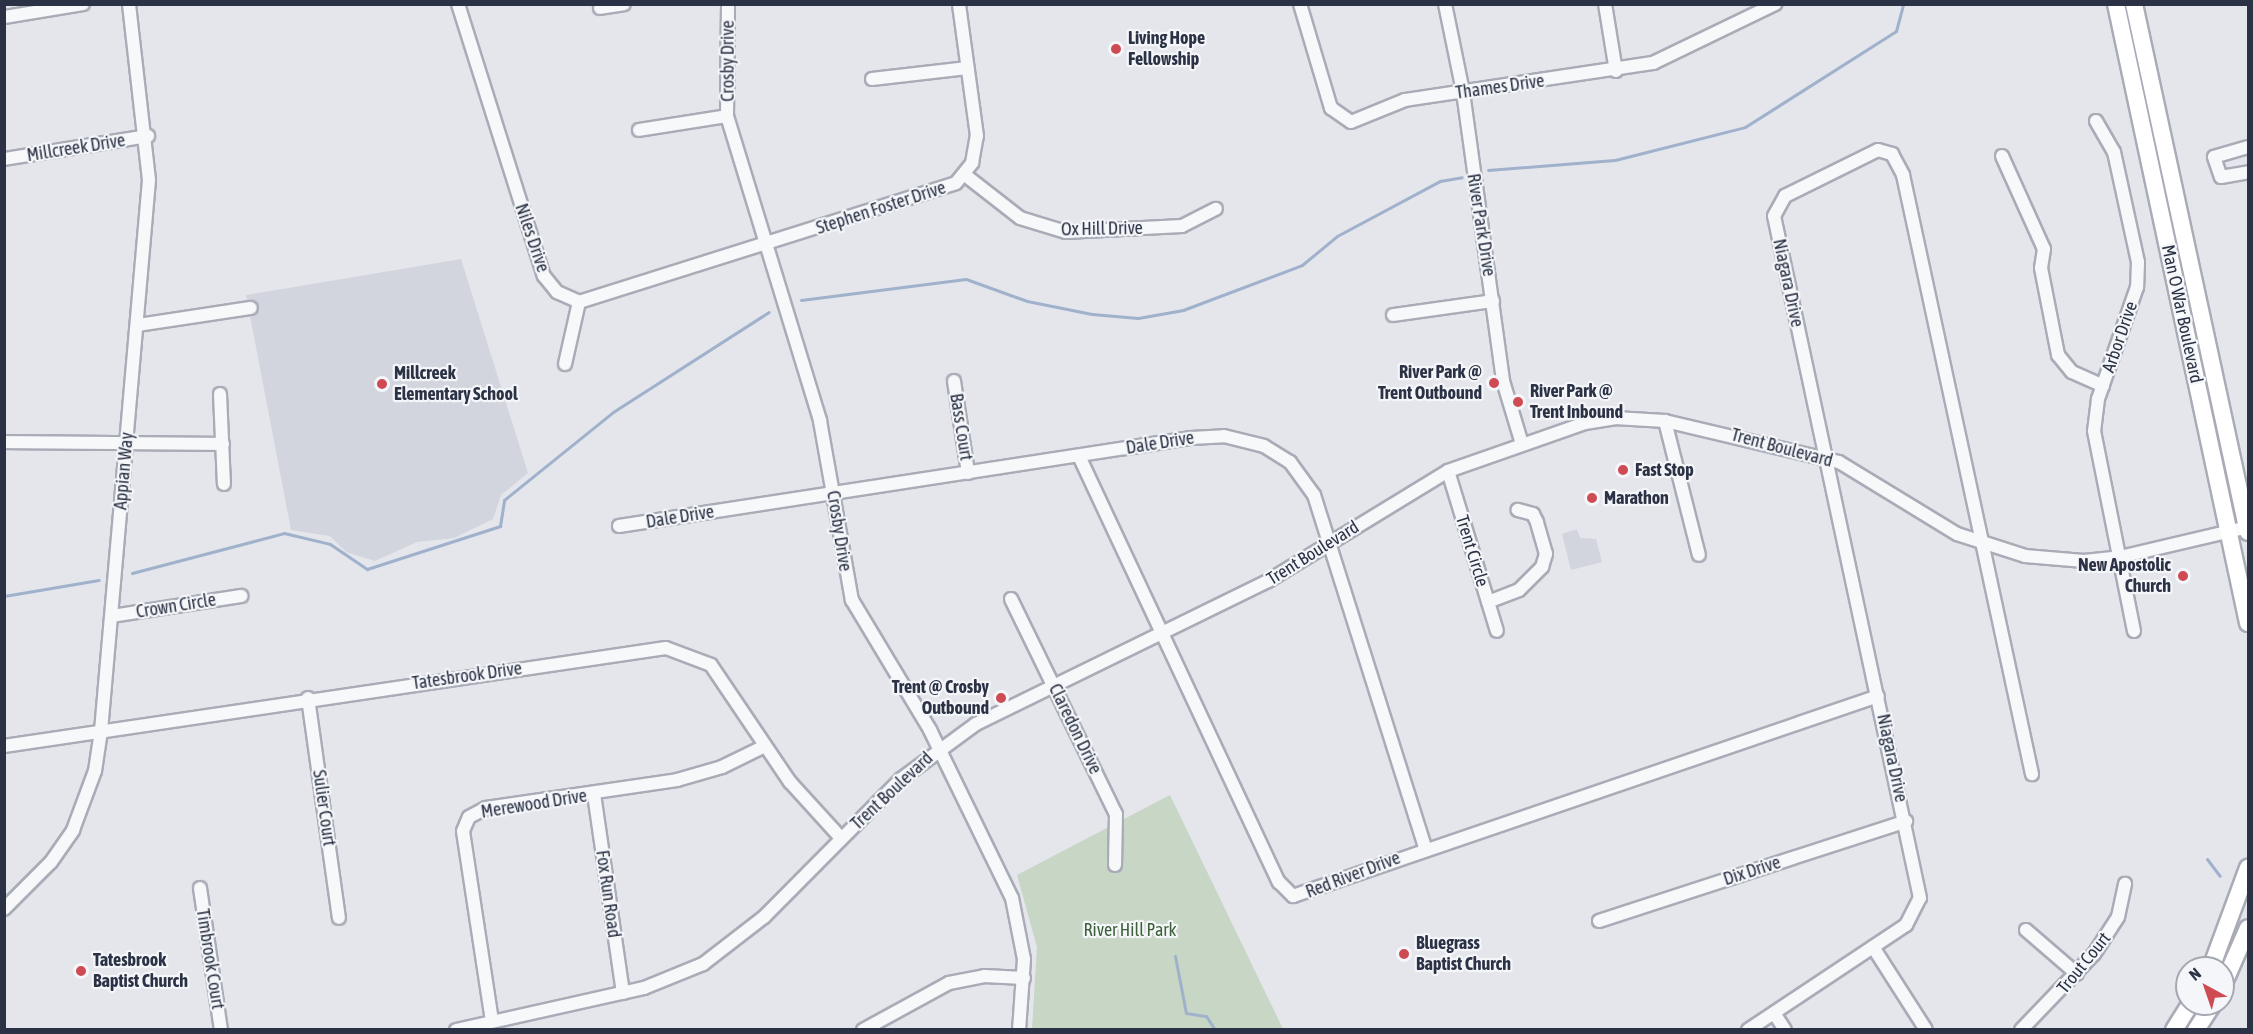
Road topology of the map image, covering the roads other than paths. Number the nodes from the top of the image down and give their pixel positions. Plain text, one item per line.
1 (83, 4) edge
2 (129, 4) edge
3 (458, 4) edge
4 (624, 4) edge
5 (728, 4) edge
6 (959, 4) edge
7 (1300, 4) edge
8 (1445, 4) edge
9 (1605, 4) edge
10 (2116, 4) edge
11 (2134, 4) edge
12 (1767, 6) edge
13 (600, 8) dead end
14 (4, 17) edge
15 (967, 68) junction
16 (1616, 71) junction
17 (872, 79) dead end
18 (1463, 92) junction
19 (728, 116) junction
20 (2096, 121) dead end
21 (639, 130) dead end
22 (148, 136) junction
23 (2248, 147) edge
24 (2002, 156) dead end
25 (4, 159) edge
26 (2248, 172) edge
27 (965, 175) junction
28 (1216, 209) dead end
29 (766, 245) junction
30 (1493, 301) junction
31 (579, 302) junction
32 (251, 308) dead end
33 (1393, 315) dead end
34 (138, 325) junction
35 (565, 364) dead end
36 (954, 381) dead end
37 (2103, 386) junction
38 (220, 394) dead end
39 (1665, 421) junction
40 (127, 440) junction
41 (4, 442) edge
42 (223, 444) junction
43 (1522, 444) junction
44 (1079, 456) junction
45 (1826, 458) junction
46 (1448, 471) junction
47 (968, 473) junction
48 (224, 484) dead end
49 (832, 494) junction
50 (1518, 510) dead end
51 (619, 526) dead end
52 (2248, 529) edge
53 (2229, 532) junction
54 (1331, 542) junction
55 (1983, 544) junction
56 (1700, 555) dead end
57 (2120, 557) junction
58 (241, 596) dead end
59 (1011, 599) dead end
60 (1488, 602) junction
61 (112, 616) junction
62 (2248, 623) edge
63 (1497, 631) dead end
64 (2134, 631) dead end
65 (1163, 632) junction
66 (1053, 685) junction
67 (1878, 696) junction
68 (308, 698) junction
69 (101, 731) junction
70 (4, 746) edge
71 (765, 746) junction
72 (939, 748) junction
73 (2032, 774) dead end
74 (594, 794) junction
75 (1906, 821) junction
76 (841, 838) junction
77 (1425, 848) junction
78 (1115, 865) dead end
79 (2248, 868) edge
80 (2125, 884) dead end
81 (200, 888) dead end
82 (4, 909) edge
83 (339, 918) dead end
84 (1599, 921) dead end
85 (2248, 928) edge
86 (2026, 930) dead end
87 (1873, 947) junction
88 (2215, 956) edge
89 (2235, 958) edge
90 (2077, 974) junction
91 (1024, 978) junction
92 (623, 993) junction
93 (1774, 1013) junction
94 (2182, 1016) edge
95 (2205, 1016) edge
96 (492, 1021) junction
97 (867, 1028) edge
98 (221, 1029) edge
99 (456, 1029) edge
100 (1019, 1029) edge
101 (1748, 1029) edge
102 (1785, 1029) edge
103 (1926, 1029) edge
104 (2021, 1029) edge
105 (2174, 1029) edge
106 (2196, 1029) edge

1 - 14 street
2 - 22 street, Appian Way
3 - 31 street, Niles Drive
4 - 13 street
5 - 19 street, Crosby Drive
6 - 15 street, Stephen Foster Drive
7 - 18 street, Thames Drive
8 - 18 street, River Park Drive
9 - 16 street
10 - 53 main road, Man O War Boulevard
11 - 52 main road, Man O War Boulevard
12 - 16 street, Thames Drive
15 - 17 street
15 - 27 street, Stephen Foster Drive
16 - 18 street, Thames Drive
18 - 30 street, River Park Drive
19 - 21 street
19 - 29 street, Crosby Drive
20 - 37 street, Arbor Drive
22 - 25 street, Millcreek Drive
22 - 34 street, Appian Way
23 - 26 street
24 - 37 street
27 - 28 street, Ox Hill Drive
27 - 29 street, Stephen Foster Drive
29 - 31 street
29 - 49 street, Crosby Drive
30 - 33 street
30 - 43 street, River Park Drive
31 - 35 street
32 - 34 street
34 - 40 street, Appian Way
36 - 47 street, Bass Court
37 - 57 street, Arbor Drive
38 - 42 street
39 - 43 street, Trent Boulevard
39 - 45 street, Trent Boulevard
39 - 56 street
40 - 41 street
40 - 42 street
40 - 61 street, Appian Way
42 - 48 street
43 - 46 street, Trent Boulevard
44 - 47 street, Dale Drive
44 - 54 street, Dale Drive
44 - 65 street, Red River Drive
45 - 55 street, Trent Boulevard
45 - 55 street, Niagara Drive
45 - 67 street, Niagara Drive
46 - 54 street, Trent Boulevard
46 - 60 street, Trent Circle
47 - 49 street, Dale Drive
49 - 51 street, Dale Drive
49 - 72 street, Crosby Drive
50 - 60 street
52 - 53 street, Trent Boulevard
53 - 57 street, Trent Boulevard
53 - 62 main road, Man O War Boulevard
54 - 65 street, Trent Boulevard
54 - 77 street, Dale Drive
55 - 57 street, Trent Boulevard
55 - 73 street, Niagara Drive
57 - 64 street, Arbor Drive
58 - 61 street, Crown Circle
59 - 66 street, Claredon Drive
60 - 63 street, Trent Circle
61 - 69 street, Appian Way
65 - 66 street, Trent Boulevard
65 - 77 street, Red River Drive
66 - 72 street, Trent Boulevard
66 - 78 street, Claredon Drive
67 - 75 street, Niagara Drive
67 - 77 street, Red River Drive
68 - 69 street, Tatesbrook Drive
68 - 71 street, Tatesbrook Drive
68 - 83 street, Sulier Court
69 - 70 street, Tatesbrook Drive
69 - 82 street, Appian Way
71 - 74 street, Merewood Drive
71 - 76 street, Tatesbrook Drive
72 - 76 street, Trent Boulevard
72 - 91 street, Crosby Drive
74 - 92 street, Fox Run Road
74 - 96 street, Merewood Drive
75 - 84 street, Dix Drive
75 - 87 street, Niagara Drive
76 - 92 street, Trent Boulevard
79 - 88 main road
80 - 90 street, Trout Court
81 - 98 street, Timbrook Court
85 - 89 main road
86 - 90 street
87 - 93 street, Niagara Drive
87 - 103 street
90 - 104 street, Trout Court
91 - 97 street
91 - 100 street, Crosby Drive
92 - 96 street, Trent Boulevard
93 - 101 street, Niagara Drive
93 - 102 street
94 - 105 main road
95 - 106 main road
96 - 99 street, Trent Boulevard

